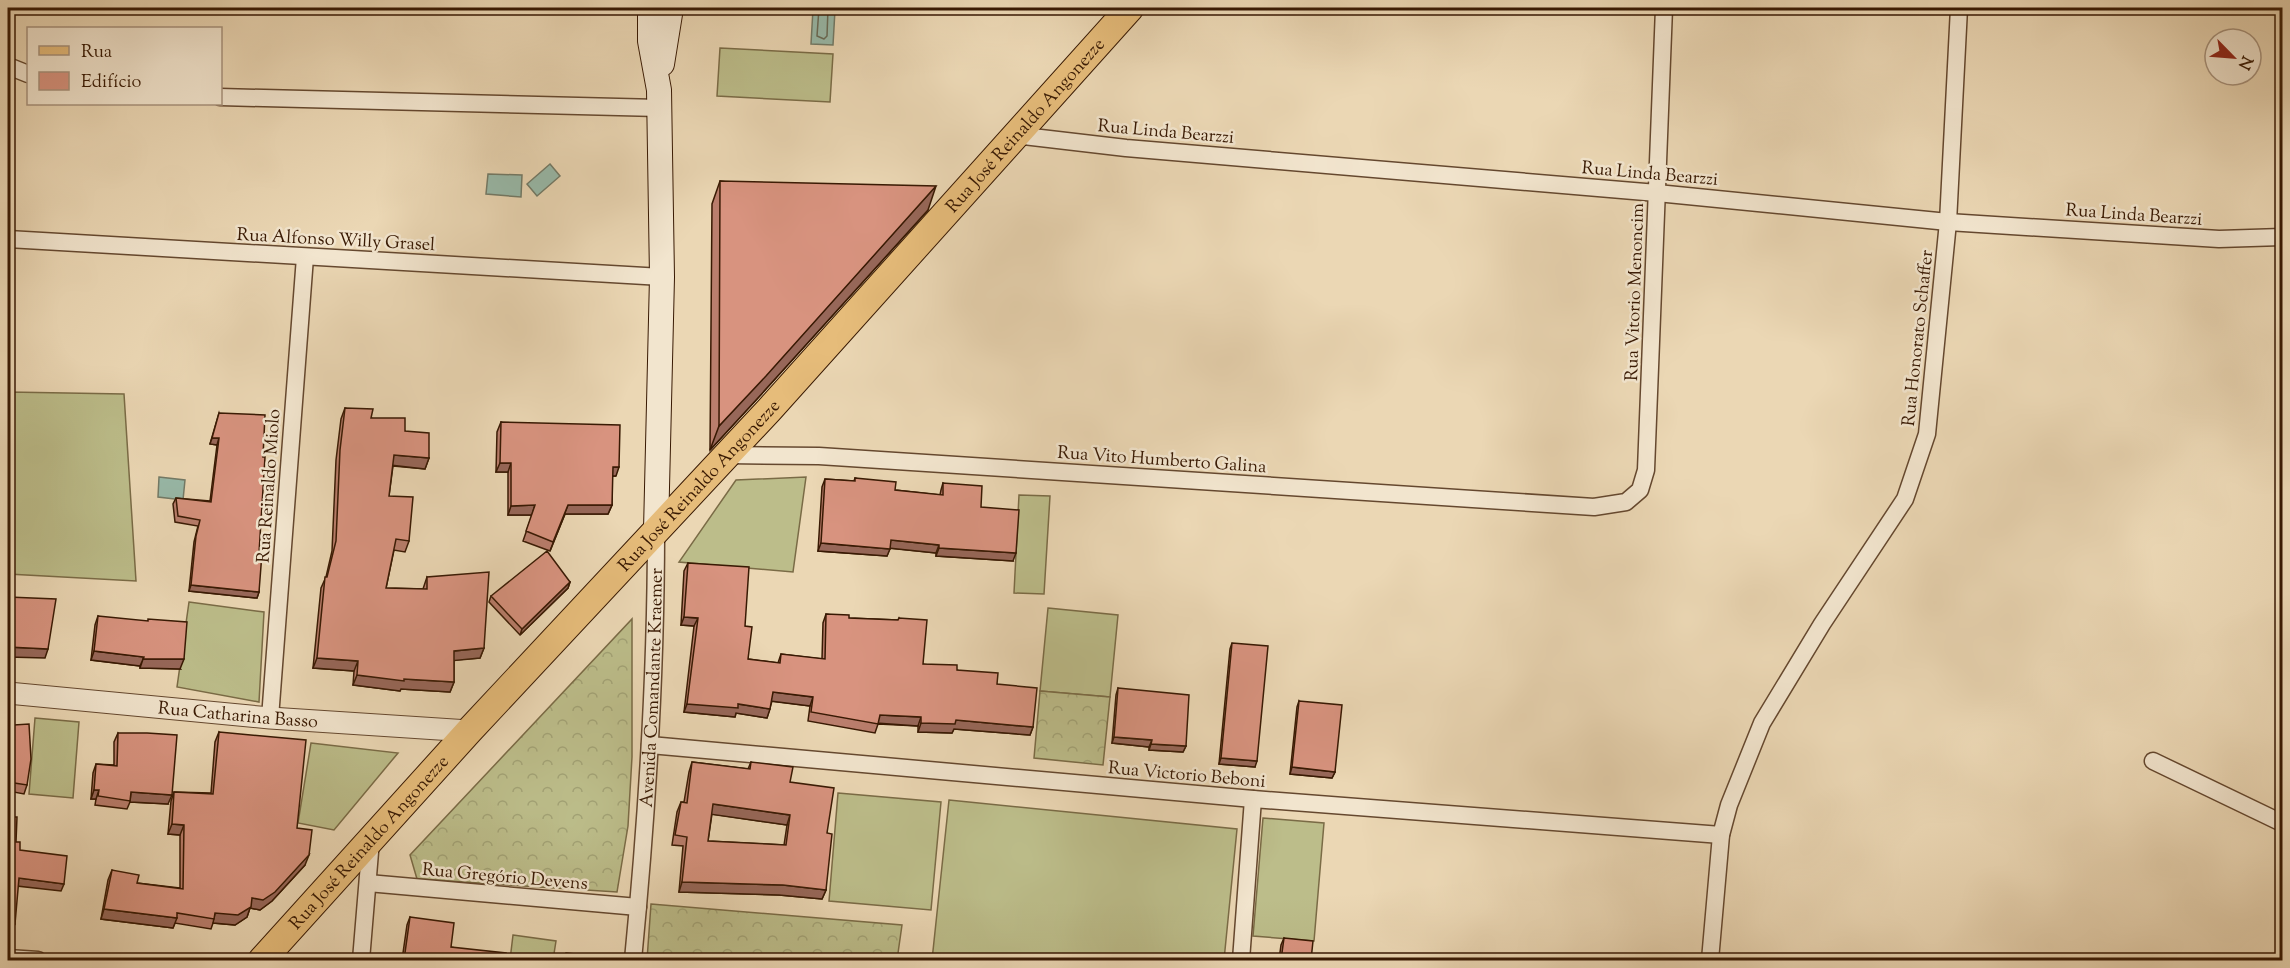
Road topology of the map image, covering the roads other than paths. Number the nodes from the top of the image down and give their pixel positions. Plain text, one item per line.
1 (650, 8) edge
2 (670, 8) edge
3 (1130, 8) edge
4 (1664, 8) edge
5 (1959, 8) edge
6 (8, 66) edge
7 (27, 74) edge
8 (222, 97) edge
9 (659, 99) junction
10 (1015, 135) junction
11 (1657, 193) junction
12 (1948, 222) junction
13 (2283, 237) edge
14 (8, 239) edge
15 (305, 257) junction
16 (662, 277) junction
17 (727, 455) junction
18 (1594, 507) joint
19 (656, 530) junction
20 (8, 693) edge
21 (270, 718) junction
22 (469, 731) junction
23 (650, 745) junction
24 (2153, 761) dead end
25 (1253, 799) junction
26 (2283, 823) edge
27 (1721, 835) junction
28 (371, 840) junction
29 (368, 883) junction
30 (638, 907) junction
31 (8, 958) edge
32 (38, 960) edge
33 (262, 960) edge
34 (361, 960) edge
35 (633, 960) edge
36 (1241, 960) edge
37 (1710, 960) edge

1 - 9 main road, Avenida Comandante Kraemer
2 - 9 main road, Avenida Comandante Kraemer
3 - 10 main road, Rua José Reinaldo Angonezze
4 - 11 street, Rua Vitorio Menoncim
5 - 12 street, Rua Honorato Schaffer
6 - 7 street
8 - 9 street
9 - 16 main road, Avenida Comandante Kraemer
10 - 11 street, Rua Linda Bearzzi
10 - 17 main road, Rua José Reinaldo Angonezze
11 - 12 street, Rua Linda Bearzzi
11 - 18 street, Rua Vitorio Menoncim
12 - 13 street, Rua Linda Bearzzi
12 - 27 street, Rua Honorato Schaffer
14 - 15 street, Rua Alfonso Willy Grasel
15 - 16 street, Rua Alfonso Willy Grasel
15 - 21 street, Rua Reinaldo Miolo
16 - 19 main road, Avenida Comandante Kraemer
17 - 18 street, Rua Vito Humberto Galina
17 - 19 main road, Rua José Reinaldo Angonezze
19 - 22 main road, Rua José Reinaldo Angonezze
19 - 23 street, Avenida Comandante Kraemer
20 - 21 street, Rua Catharina Basso
21 - 22 street, Rua Catharina Basso
22 - 28 main road, Rua José Reinaldo Angonezze
23 - 25 street, Rua Victorio Beboni
23 - 30 street, Avenida Comandante Kraemer
24 - 26 street
25 - 27 street, Rua Victorio Beboni
25 - 36 street
27 - 37 street, Rua Honorato Schaffer
28 - 29 street
28 - 33 main road, Rua José Reinaldo Angonezze
29 - 30 street, Rua Gregório Devens
29 - 34 street
30 - 35 street, Avenida Comandante Kraemer
31 - 32 street

